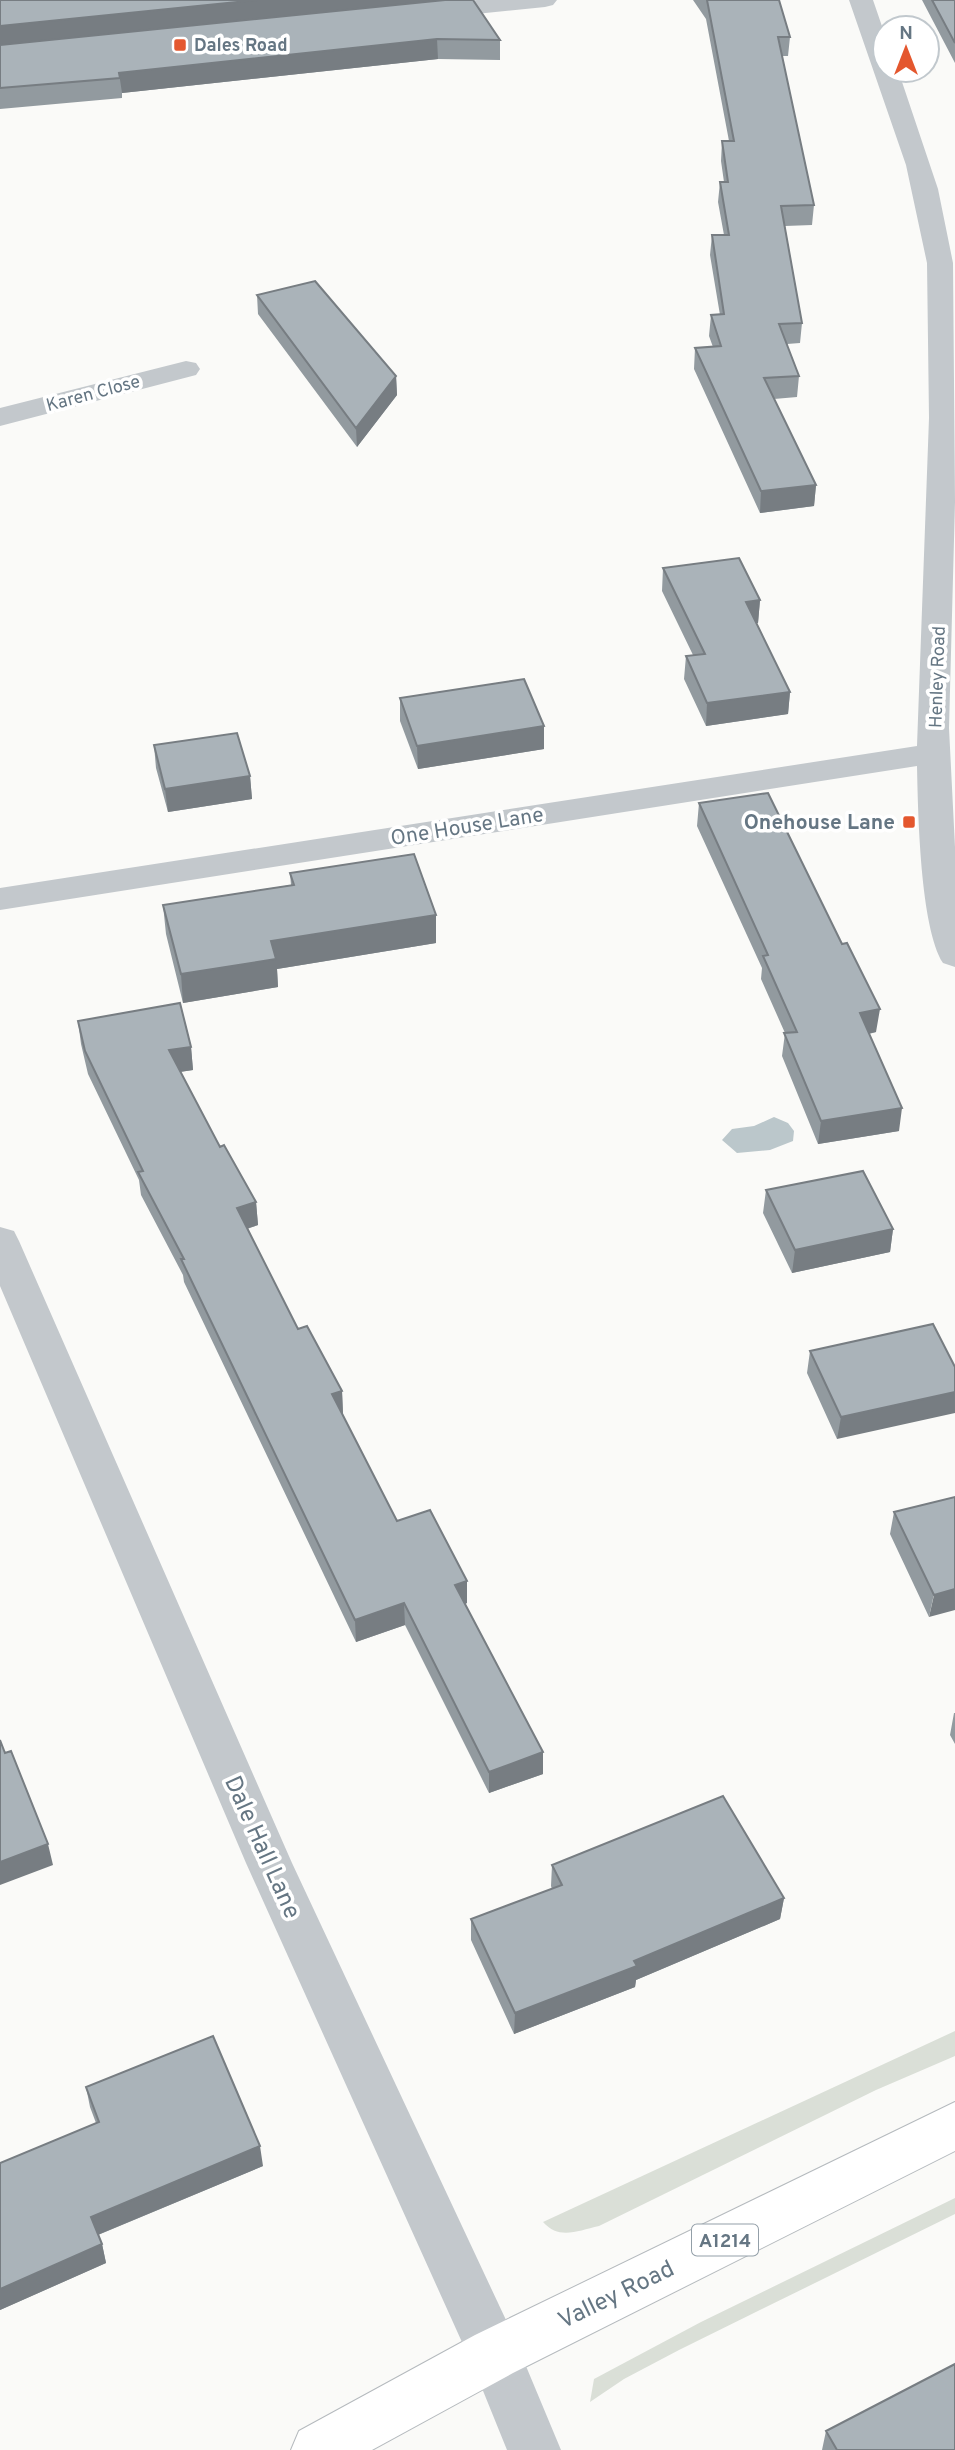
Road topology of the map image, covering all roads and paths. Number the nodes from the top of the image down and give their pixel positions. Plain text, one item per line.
1 (545, 0) edge
2 (861, 0) edge
3 (409, 14) edge
4 (871, 29) edge
5 (890, 84) edge
6 (186, 369) dead end
7 (950, 380) edge
8 (0, 417) edge
9 (934, 753) junction
10 (0, 899) edge
11 (955, 955) edge
12 (0, 1241) edge
13 (955, 2126) edge
14 (494, 2354) junction
15 (317, 2450) edge
16 (534, 2450) edge

1 - 3 street
2 - 4 street, Henley Road
5 - 7 street, Henley Road
6 - 8 street, Karen Close
7 - 9 street, Henley Road
9 - 10 street, One House Lane
9 - 11 street, Henley Road
12 - 14 street, Dale Hall Lane
13 - 14 main road, Valley Road / A1214
14 - 15 main road, Valley Road / A1214
14 - 16 street, Dale Hall Lane

